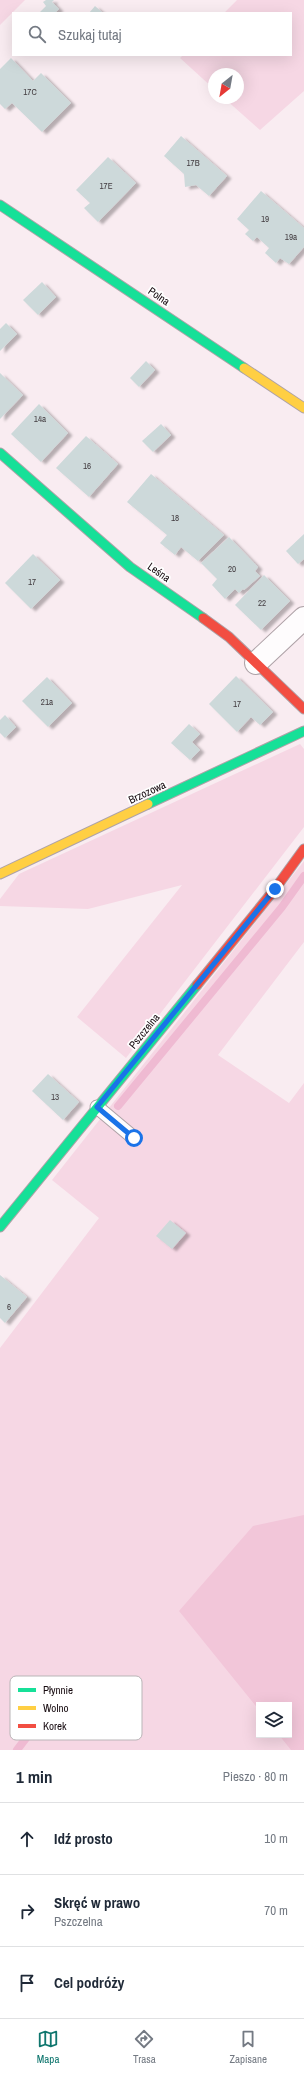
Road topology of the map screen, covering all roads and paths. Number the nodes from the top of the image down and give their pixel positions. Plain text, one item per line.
1 (0, 205) edge
2 (304, 408) edge
3 (0, 453) edge
4 (304, 618) edge
5 (256, 663) junction
6 (304, 710) edge
7 (304, 731) edge
8 (304, 849) edge
9 (0, 874) edge
10 (97, 1107) junction
11 (134, 1138) dead end
12 (0, 1227) edge

1 - 2 street, Polna
3 - 5 street, Leśna
4 - 5 street
5 - 6 street, Leśna
7 - 9 street, Brzozowa
8 - 10 street, Pszczelna
10 - 11 lane
10 - 12 street, Pszczelna

